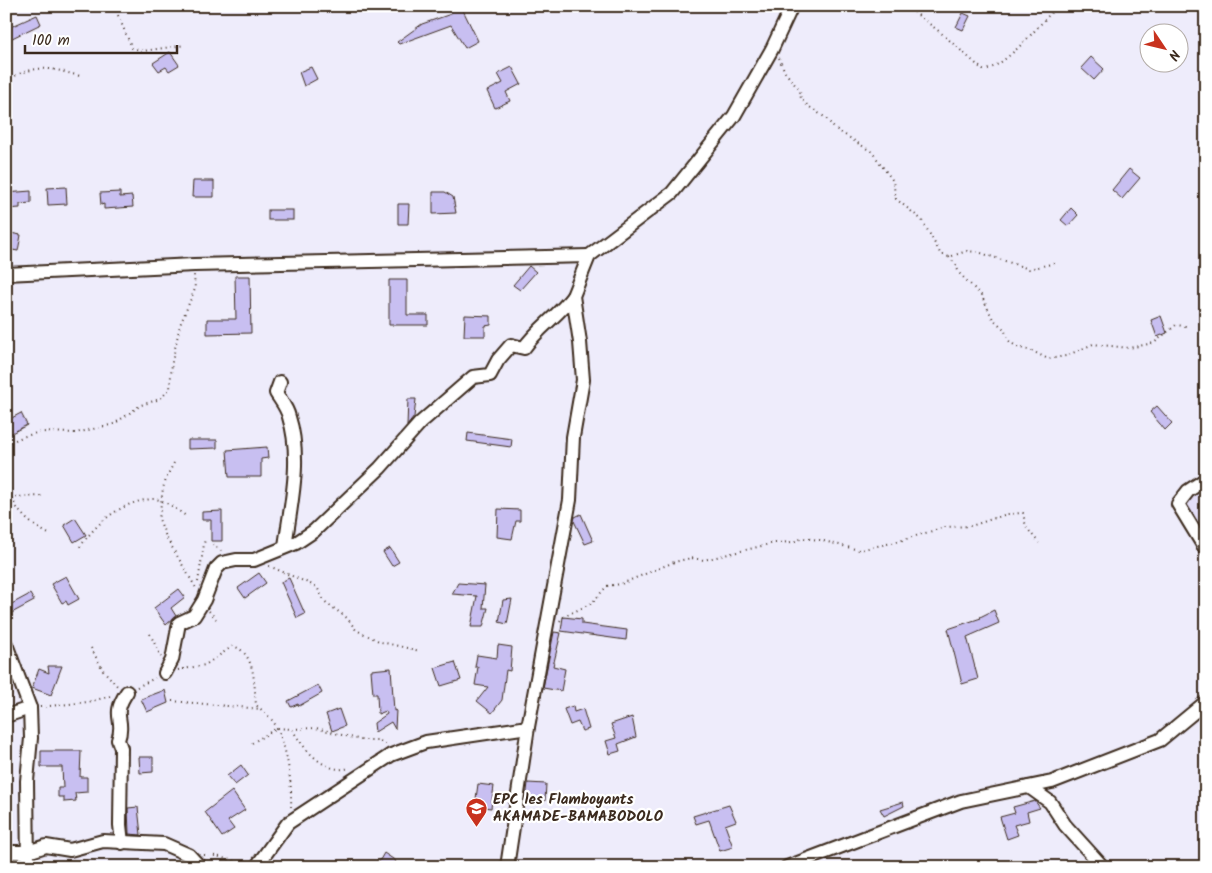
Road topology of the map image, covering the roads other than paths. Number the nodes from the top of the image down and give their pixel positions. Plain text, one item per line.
1 (792, 6) edge
2 (589, 256) junction
3 (6, 274) edge
4 (573, 296) junction
5 (280, 382) dead end
6 (1206, 479) edge
7 (285, 546) junction
8 (1206, 550) edge
9 (6, 644) edge
10 (167, 670) road end
11 (125, 692) road end
12 (1206, 702) edge
13 (30, 708) junction
14 (6, 716) edge
15 (528, 727) junction
16 (1029, 787) junction
17 (122, 842) junction
18 (6, 852) edge
19 (28, 852) junction
20 (258, 864) edge
21 (28, 867) edge
22 (200, 867) edge
23 (507, 867) edge
24 (787, 867) edge
25 (1104, 867) edge

1 - 2 street
2 - 3 street
2 - 4 street
4 - 7 street
4 - 15 street
5 - 7 street
6 - 8 street
7 - 10 street
9 - 13 street
11 - 17 street
12 - 16 street
13 - 14 street
13 - 19 street
15 - 20 street
15 - 23 street
16 - 24 street
16 - 25 street
17 - 19 street
17 - 22 street
18 - 19 street
19 - 21 street

